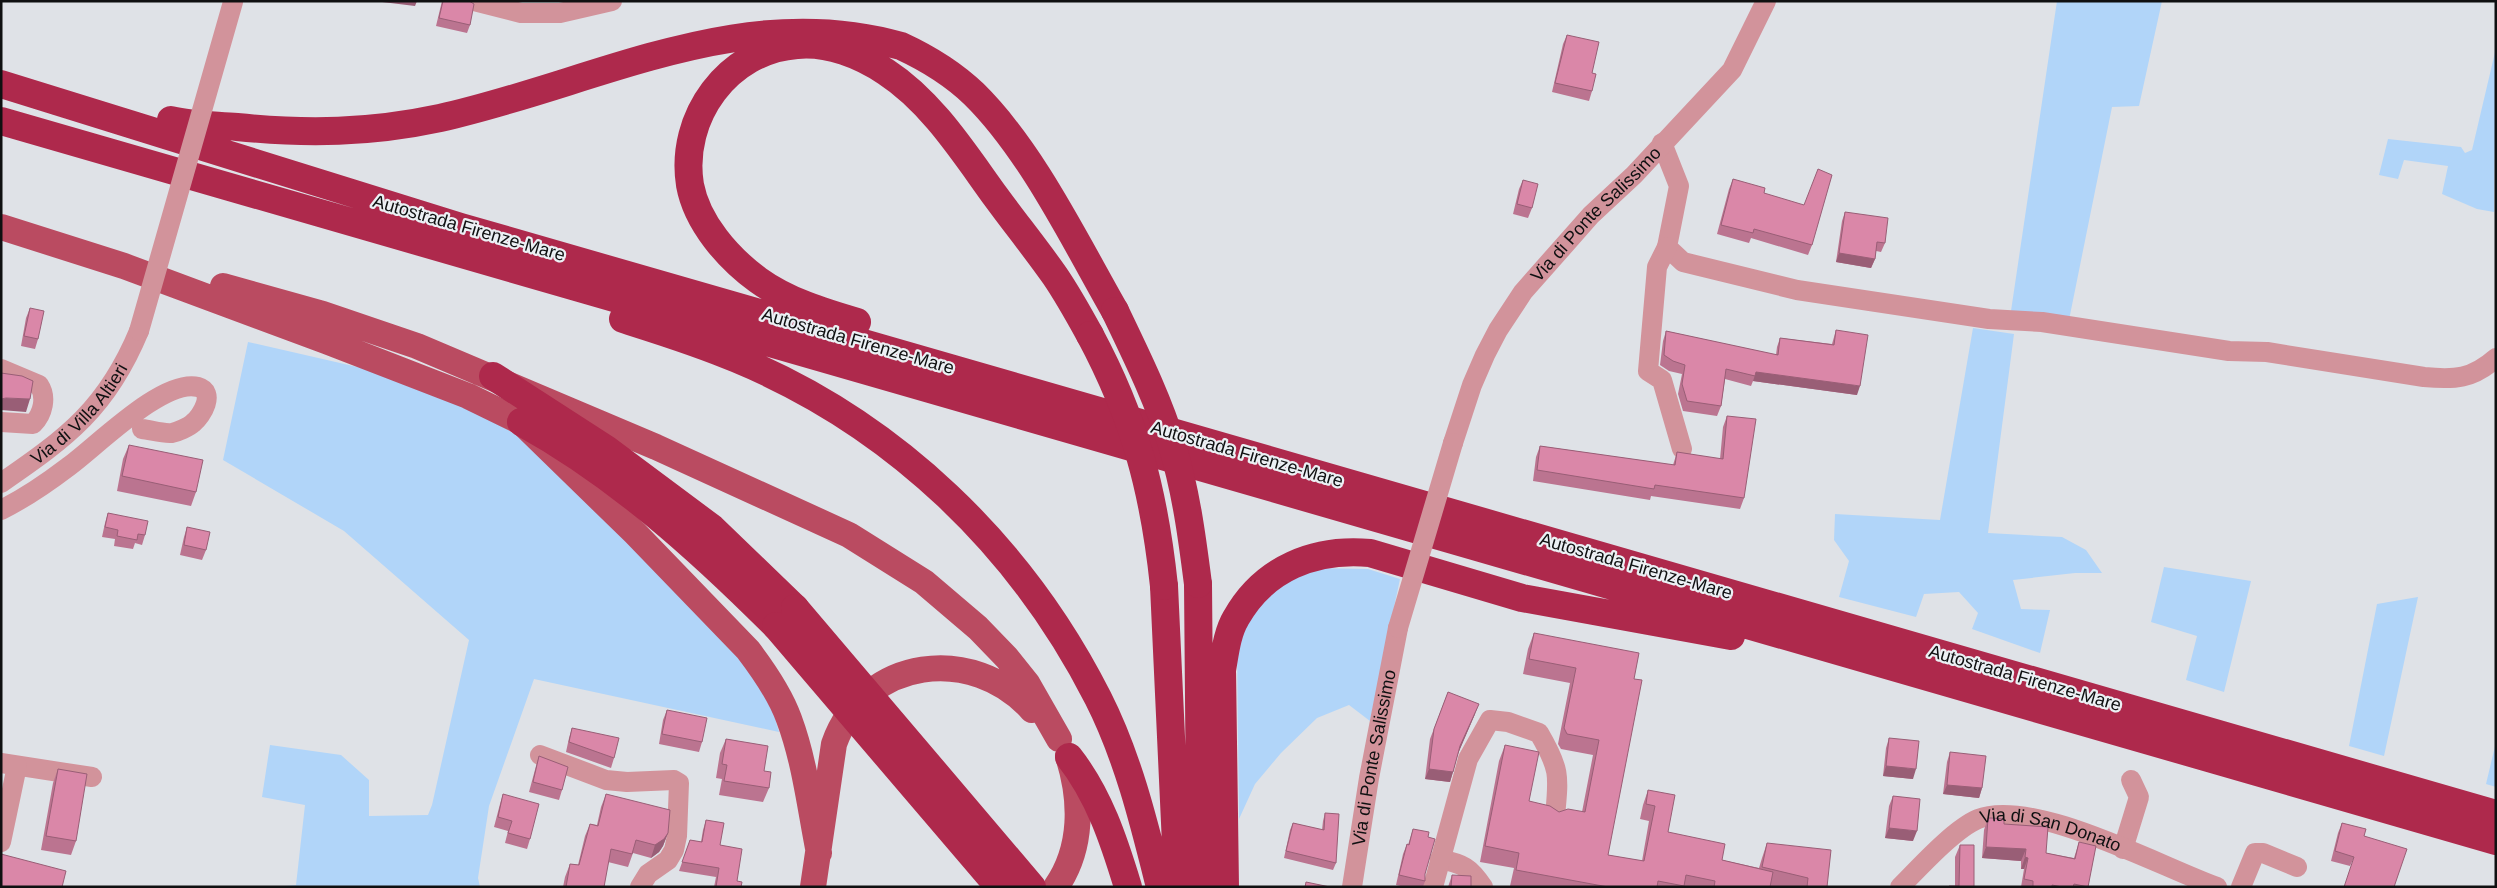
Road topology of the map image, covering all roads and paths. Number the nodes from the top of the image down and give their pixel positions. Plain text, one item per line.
1 (474, 1) edge
2 (612, 1) edge
3 (1766, 1) edge
4 (233, 2) edge
5 (1, 83) edge
6 (1, 121) edge
7 (1662, 143) junction
8 (1, 227) edge
9 (397, 235) junction
10 (1667, 247) junction
11 (124, 266) junction
12 (2496, 358) edge
13 (1, 369) edge
14 (492, 376) junction
15 (1037, 393) junction
16 (145, 406) junction
17 (1, 422) edge
18 (520, 422) junction
19 (1682, 449) dead end
20 (1, 483) edge
21 (1, 510) edge
22 (785, 617) junction
23 (1910, 671) junction
24 (1064, 748) junction
25 (540, 755) edge
26 (9, 765) edge
27 (92, 777) dead end
28 (2131, 780) dead end
29 (2496, 814) edge
30 (1555, 816) edge
31 (2496, 841) edge
32 (1, 842) edge
33 (2122, 849) junction
34 (819, 852) junction
35 (1440, 859) junction
36 (2297, 867) dead end
37 (640, 887) edge
38 (813, 887) edge
39 (999, 887) edge
40 (1032, 887) edge
41 (1056, 887) edge
42 (1128, 887) edge
43 (1160, 887) edge
44 (1178, 887) edge
45 (1206, 887) edge
46 (1225, 887) edge
47 (1352, 887) edge
48 (1433, 887) edge
49 (1483, 887) edge
50 (1900, 887) edge
51 (2217, 887) edge
52 (2241, 887) edge

1 - 2 street
3 - 7 street, Via di Ponte Salissimo
4 - 20 street, Via di Villa Altieri, bridge
5 - 15 highway, Autostrada Firenze-Mare
5 - 45 highway, bridge
6 - 9 highway, Autostrada Firenze-Mare
7 - 10 street
7 - 47 street, Via di Ponte Salissimo, bridge
8 - 11 main road
9 - 23 highway, Autostrada Firenze-Mare
9 - 43 highway
10 - 12 street
10 - 19 street
11 - 14 main road
11 - 18 main road
13 - 17 street
14 - 22 highway
14 - 24 main road
15 - 29 highway, Autostrada Firenze-Mare
15 - 44 highway, bridge
16 - 16 street
16 - 21 street
18 - 22 highway
18 - 34 main road
22 - 39 highway, bridge
22 - 40 highway, bridge
23 - 31 highway, Autostrada Firenze-Mare
23 - 46 highway
24 - 34 main road
24 - 41 main road
24 - 42 highway
25 - 37 street
26 - 27 street
26 - 32 street
28 - 33 street
30 - 35 street
33 - 50 street, Via di San Donato
33 - 51 street, Via di San Donato
34 - 38 main road
35 - 48 street
35 - 49 street
36 - 52 street

